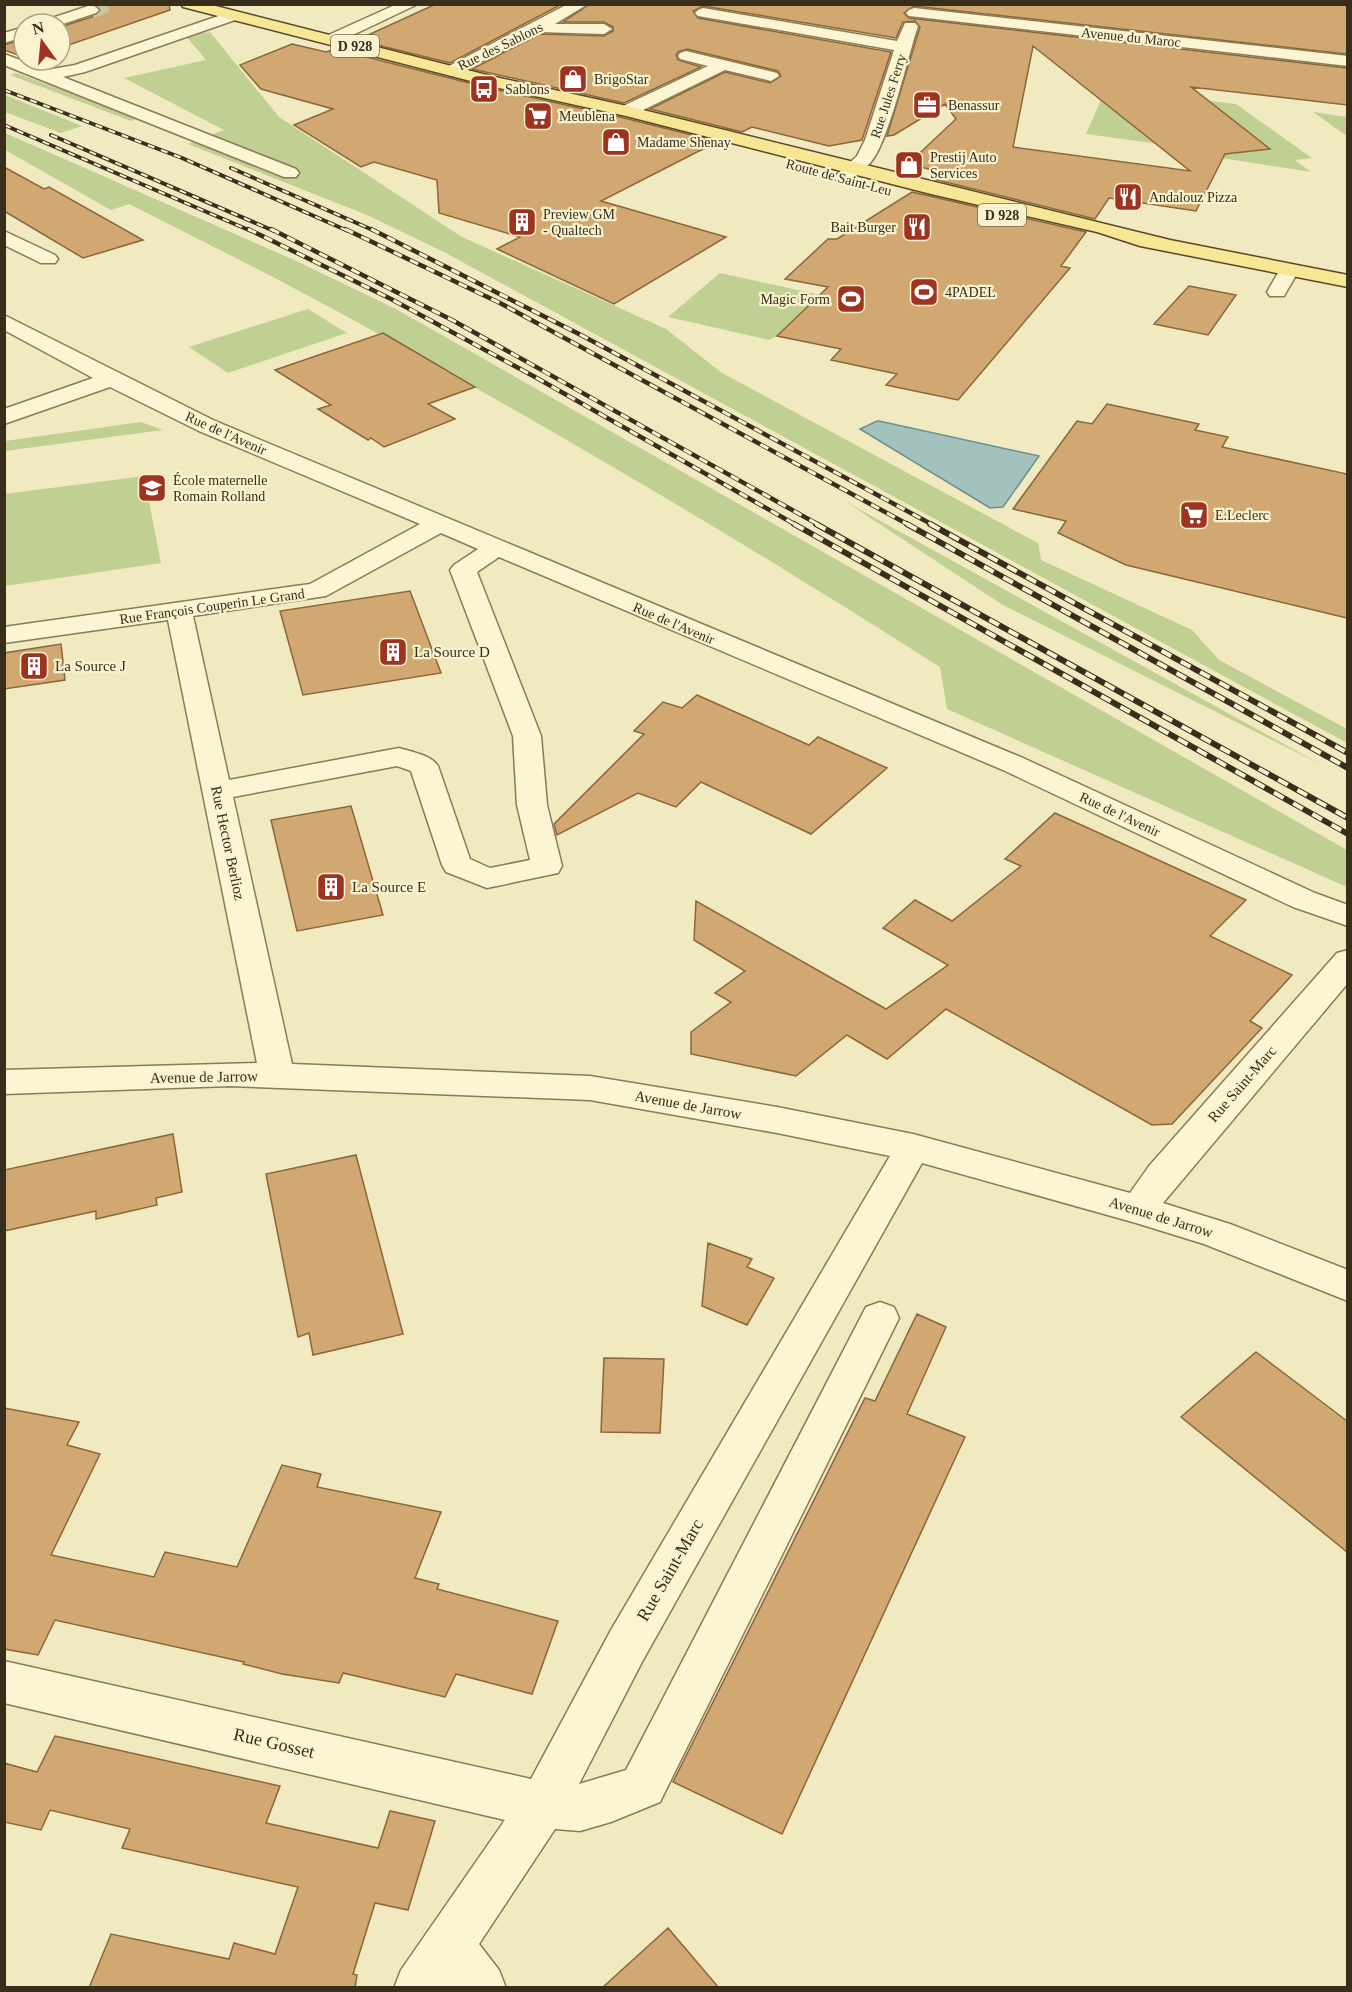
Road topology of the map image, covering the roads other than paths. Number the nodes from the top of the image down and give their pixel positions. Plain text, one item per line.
1 (188, 4) edge
2 (411, 4) edge
3 (581, 4) edge
4 (916, 9) edge
5 (91, 10) dead end
6 (704, 13) dead end
7 (72, 16) edge
8 (232, 16) junction
9 (536, 28) junction
10 (604, 28) dead end
11 (330, 40) junction
12 (904, 47) junction
13 (686, 56) dead end
14 (4, 59) edge
15 (1347, 61) edge
16 (723, 65) junction
17 (450, 71) junction
18 (48, 75) junction
19 (771, 76) dead end
20 (522, 88) junction
21 (627, 111) junction
22 (290, 173) dead end
23 (849, 173) junction
24 (4, 237) edge
25 (48, 259) dead end
26 (1289, 270) junction
27 (1347, 281) edge
28 (1277, 292) dead end
29 (4, 321) edge
30 (111, 379) junction
31 (4, 417) edge
32 (439, 525) junction
33 (496, 548) junction
34 (179, 610) junction
35 (4, 635) edge
36 (217, 791) junction
37 (1347, 916) edge
38 (1347, 961) edge
39 (277, 1076) junction
40 (4, 1082) edge
41 (913, 1147) junction
42 (1138, 1209) junction
43 (1347, 1286) edge
44 (880, 1318) dead end
45 (4, 1682) edge
46 (543, 1805) junction
47 (449, 1946) junction
48 (419, 1988) edge
49 (481, 1988) edge

1 - 8 main road, Route de Saint-Leu / D 928
2 - 11 street
3 - 9 street, Rue des Sablons
4 - 12 street, Rue Jules Ferry
4 - 15 street, Avenue du Maroc
5 - 7 street
6 - 12 street
8 - 11 main road, Route de Saint-Leu / D 928
8 - 18 street
9 - 10 street
9 - 17 street, Rue des Sablons
11 - 17 main road, Route de Saint-Leu / D 928
12 - 23 street, Rue Jules Ferry
13 - 16 street
14 - 18 street
16 - 19 street
16 - 21 street
17 - 20 main road, Route de Saint-Leu / D 928
18 - 22 street
20 - 21 main road, Route de Saint-Leu / D 928
20 - 23 main road, Route de Saint-Leu / D 928
21 - 23 main road, Route de Saint-Leu / D 928
23 - 26 main road, Route de Saint-Leu / D 928
24 - 25 street
26 - 27 main road, Route de Saint-Leu / D 928
26 - 28 street
29 - 30 street, Rue de l'Avenir
30 - 31 street
30 - 32 street, Rue de l'Avenir
32 - 33 street, Rue de l'Avenir
32 - 34 street, Rue François Couperin Le Grand
33 - 36 street
33 - 37 street, Rue de l'Avenir
34 - 35 street, Rue François Couperin Le Grand
34 - 36 street, Rue Hector Berlioz
36 - 39 street, Rue Hector Berlioz
38 - 42 street, Rue Saint-Marc
39 - 40 street, Avenue de Jarrow
39 - 41 street, Avenue de Jarrow
41 - 42 street, Avenue de Jarrow
41 - 46 street, Rue Saint-Marc
42 - 43 street, Avenue de Jarrow
44 - 46 street, Rue Gosset
45 - 46 street, Rue Gosset
46 - 47 street, Rue Saint-Marc
47 - 48 street, Rue Saint-Marc
47 - 49 street

